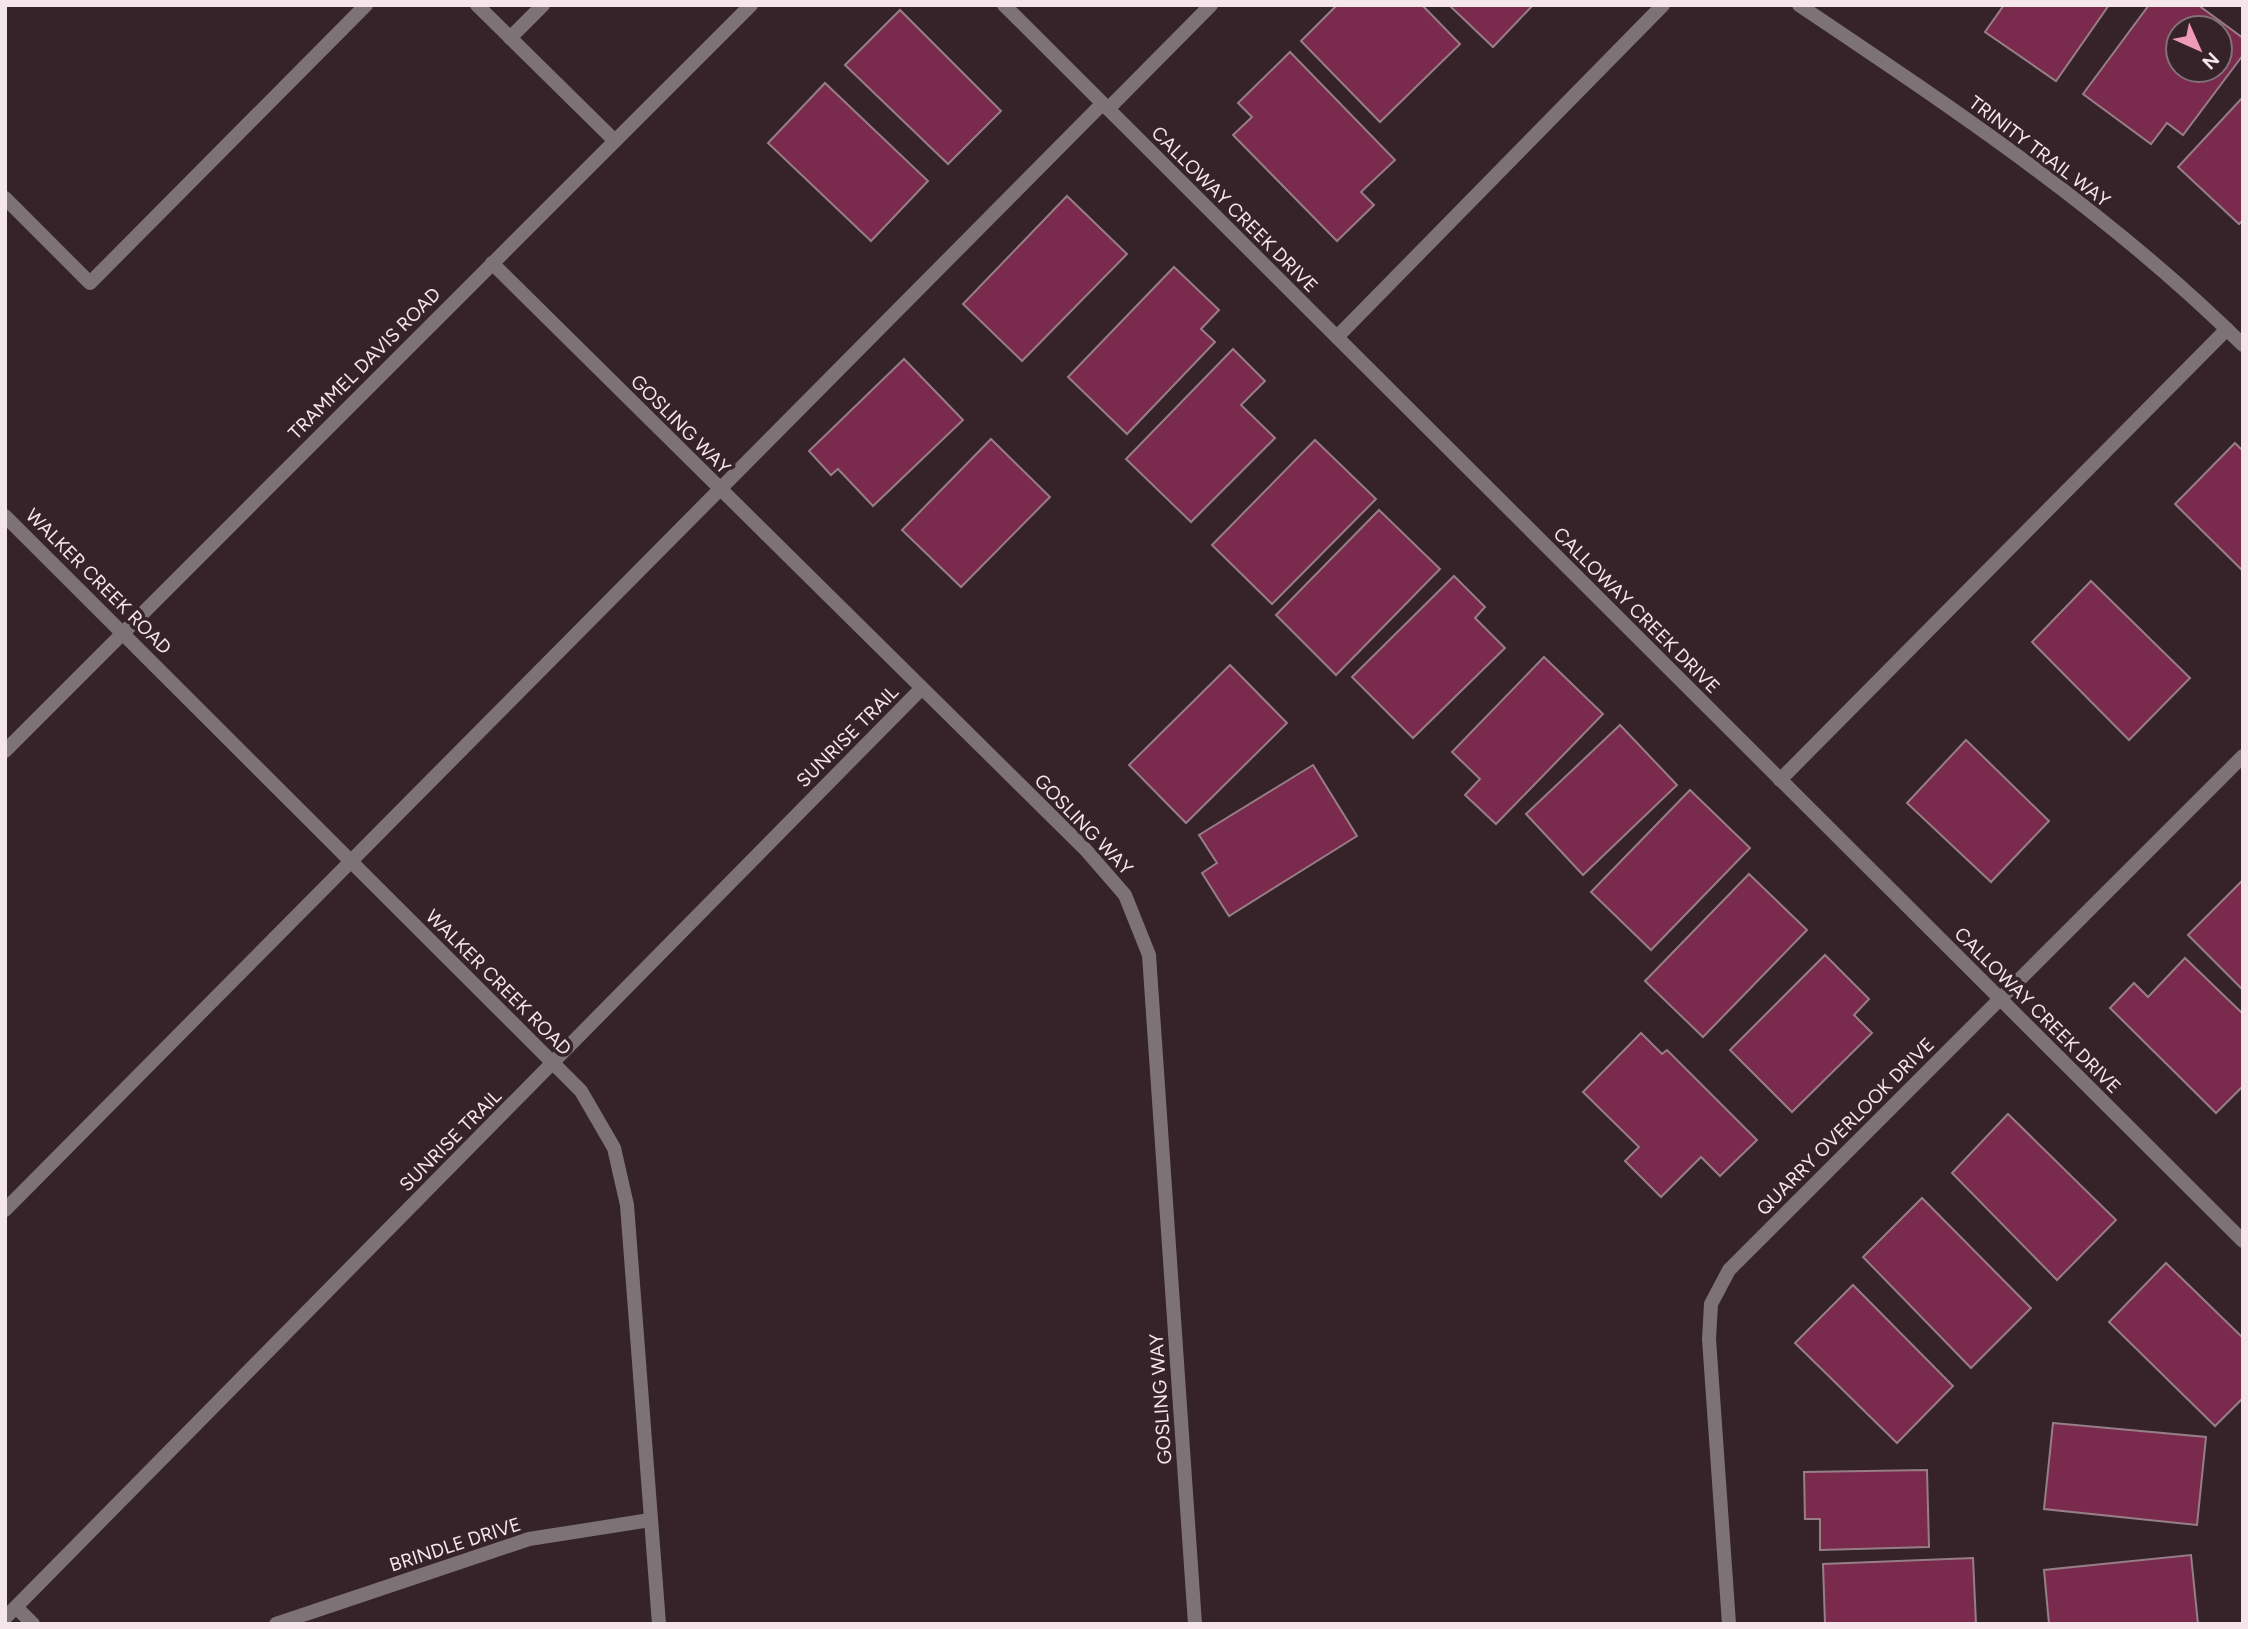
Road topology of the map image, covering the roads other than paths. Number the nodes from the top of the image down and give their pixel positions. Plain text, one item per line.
1 (366, 5) edge
2 (477, 5) edge
3 (543, 5) edge
4 (751, 5) edge
5 (1004, 5) edge
6 (1211, 5) edge
7 (1663, 5) edge
8 (1799, 5) edge
9 (510, 38) junction
10 (1105, 107) junction
11 (615, 141) junction
12 (5, 198) edge
13 (492, 263) junction
14 (2227, 329) junction
15 (1337, 337) junction
16 (2243, 345) edge
17 (720, 491) junction
18 (5, 516) edge
19 (122, 631) junction
20 (921, 689) junction
21 (5, 751) edge
22 (2243, 756) edge
23 (1780, 780) junction
24 (351, 861) junction
25 (2000, 999) junction
26 (552, 1063) junction
27 (5, 1210) edge
28 (2243, 1241) edge
29 (650, 1520) junction
30 (11, 1612) edge
31 (33, 1624) edge
32 (276, 1624) edge
33 (659, 1624) edge
34 (1195, 1624) edge
35 (1729, 1624) edge

1 - 12 street
2 - 9 street
3 - 9 street
4 - 11 street, TRAMMEL DAVIS ROAD
5 - 10 street, CALLOWAY CREEK DRIVE
6 - 10 street
7 - 15 street
8 - 14 street, TRINITY TRAIL WAY
9 - 11 street
10 - 15 street, CALLOWAY CREEK DRIVE
10 - 17 street
11 - 13 street, TRAMMEL DAVIS ROAD
13 - 17 street, GOSLING WAY
13 - 19 street, TRAMMEL DAVIS ROAD
14 - 16 street, TRINITY TRAIL WAY
14 - 23 street
15 - 23 street, CALLOWAY CREEK DRIVE
17 - 20 street, GOSLING WAY
17 - 24 street
18 - 19 street, WALKER CREEK ROAD
19 - 21 street, TRAMMEL DAVIS ROAD
19 - 24 street, WALKER CREEK ROAD
20 - 26 street, SUNRISE TRAIL
20 - 34 street, GOSLING WAY
22 - 25 street, QUARRY OVERLOOK DRIVE
23 - 25 street, CALLOWAY CREEK DRIVE
24 - 26 street, WALKER CREEK ROAD
24 - 27 street
25 - 28 street, CALLOWAY CREEK DRIVE
25 - 35 street, QUARRY OVERLOOK DRIVE
26 - 29 street, WALKER CREEK ROAD
26 - 30 street, SUNRISE TRAIL
29 - 32 street, BRINDLE DRIVE
29 - 33 street, WALKER CREEK ROAD
30 - 31 street

